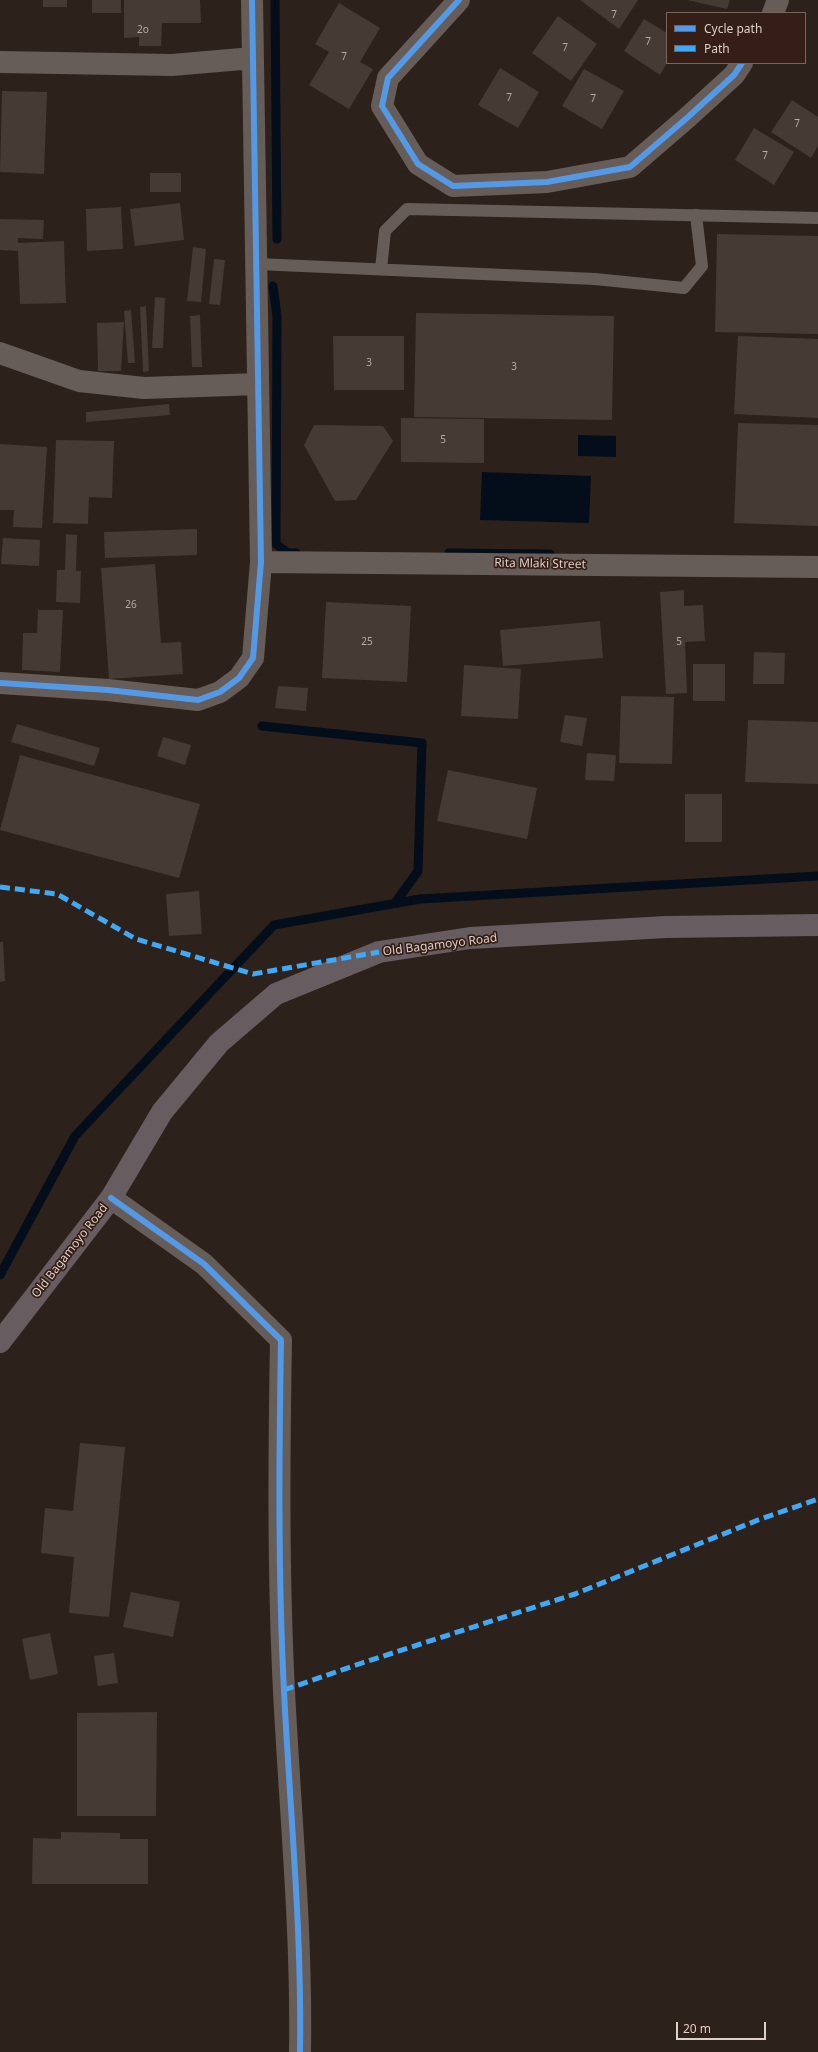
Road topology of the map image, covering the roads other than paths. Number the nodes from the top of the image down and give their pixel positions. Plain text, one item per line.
1 (252, 0) edge
2 (459, 0) edge
3 (778, 0) edge
4 (773, 12) edge
5 (253, 58) junction
6 (0, 62) edge
7 (741, 64) edge
8 (696, 215) junction
9 (818, 218) edge
10 (257, 264) junction
11 (381, 269) junction
12 (0, 352) edge
13 (258, 384) junction
14 (261, 562) junction
15 (818, 567) edge
16 (0, 683) edge
17 (818, 925) edge
18 (111, 1198) junction
19 (0, 1342) edge
20 (300, 2052) edge

1 - 5 street
2 - 7 street
3 - 4 street
5 - 6 street
5 - 10 street
8 - 9 lane
8 - 11 lane
8 - 11 lane
10 - 11 lane
10 - 13 street
12 - 13 street
13 - 14 street
14 - 15 street, Rita Mlaki Street
14 - 16 street
17 - 18 main road, Old Bagamoyo Road
18 - 19 main road, Old Bagamoyo Road
18 - 20 street

